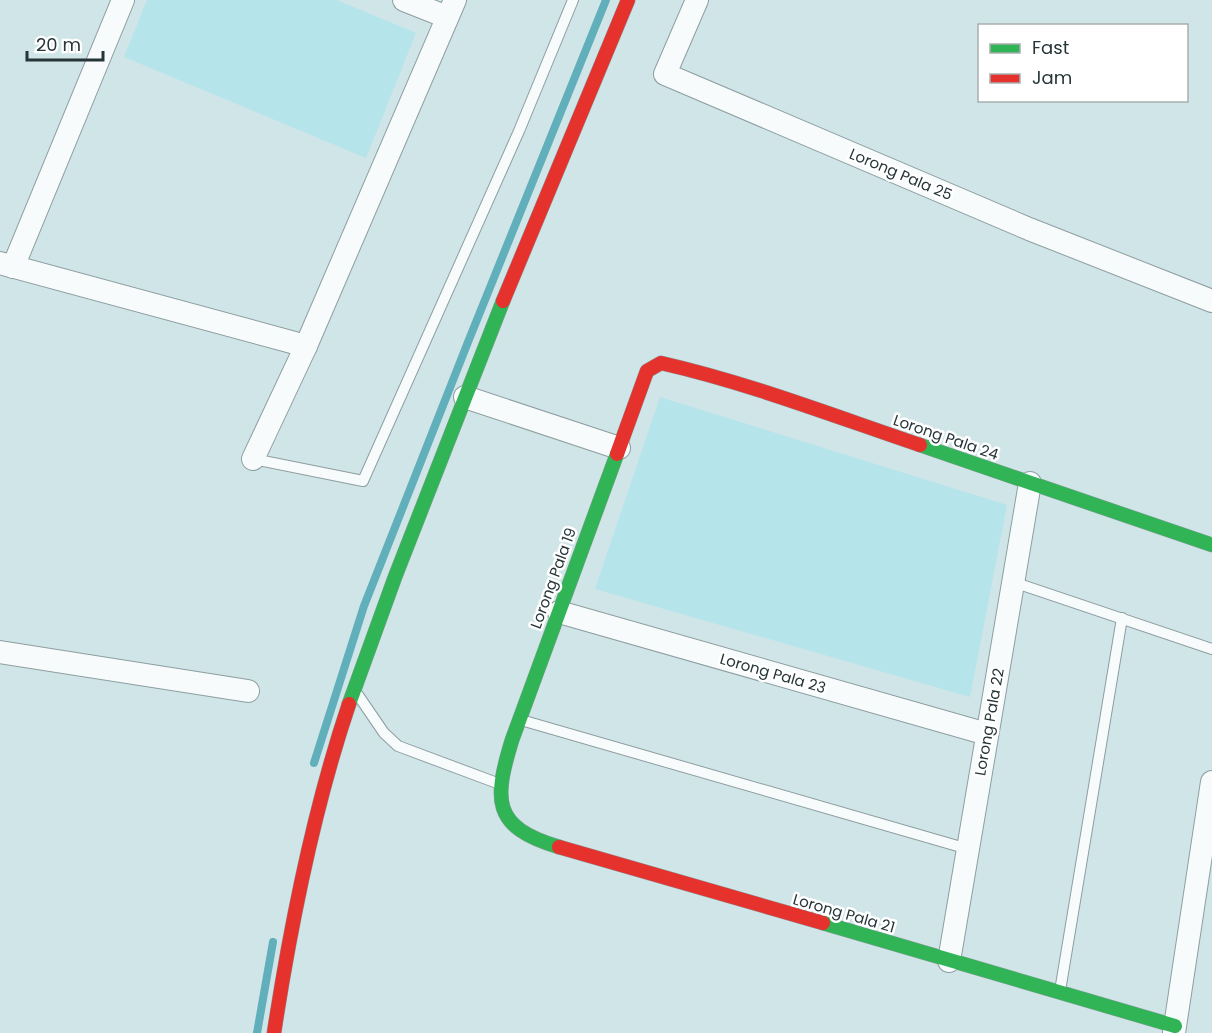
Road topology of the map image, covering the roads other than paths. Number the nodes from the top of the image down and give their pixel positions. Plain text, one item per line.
1 (123, 0) edge
2 (404, 0) edge
3 (573, 0) edge
4 (628, 0) edge
5 (697, 0) edge
6 (451, 9) edge
7 (6, 265) edge
8 (1212, 302) edge
9 (306, 346) junction
10 (669, 364) joint
11 (465, 397) junction
12 (619, 448) junction
13 (253, 459) joint
14 (1030, 483) junction
15 (1212, 545) edge
16 (1013, 582) junction
17 (559, 612) junction
18 (1122, 618) junction
19 (1212, 649) edge
20 (0, 652) edge
21 (354, 689) junction
22 (248, 692) dead end
23 (519, 720) junction
24 (987, 734) junction
25 (1212, 783) edge
26 (500, 784) junction
27 (509, 822) joint
28 (968, 849) junction
29 (949, 961) junction
30 (1060, 993) junction
31 (1174, 1030) edge
32 (274, 1033) edge

1 - 7 street
2 - 6 street
3 - 13 lane
4 - 11 street
5 - 8 street, Lorong Pala 25
6 - 9 street
7 - 9 street
9 - 13 street
10 - 12 street, Lorong Pala 19
10 - 14 street, Lorong Pala 24
11 - 12 street
11 - 21 street
12 - 17 street, Lorong Pala 19
14 - 15 street, Lorong Pala 24
14 - 16 street, Lorong Pala 22
16 - 18 lane
16 - 24 street, Lorong Pala 22
17 - 23 street, Lorong Pala 19
17 - 24 street, Lorong Pala 23
18 - 19 lane
18 - 30 lane
20 - 22 street
21 - 26 lane
21 - 32 street
23 - 26 street, Lorong Pala 19
23 - 28 lane
24 - 28 street, Lorong Pala 22
25 - 31 street
26 - 27 street, Lorong Pala 19
27 - 29 street, Lorong Pala 21
28 - 29 street, Lorong Pala 22
29 - 30 street, Lorong Pala 21
30 - 31 street, Lorong Pala 21

